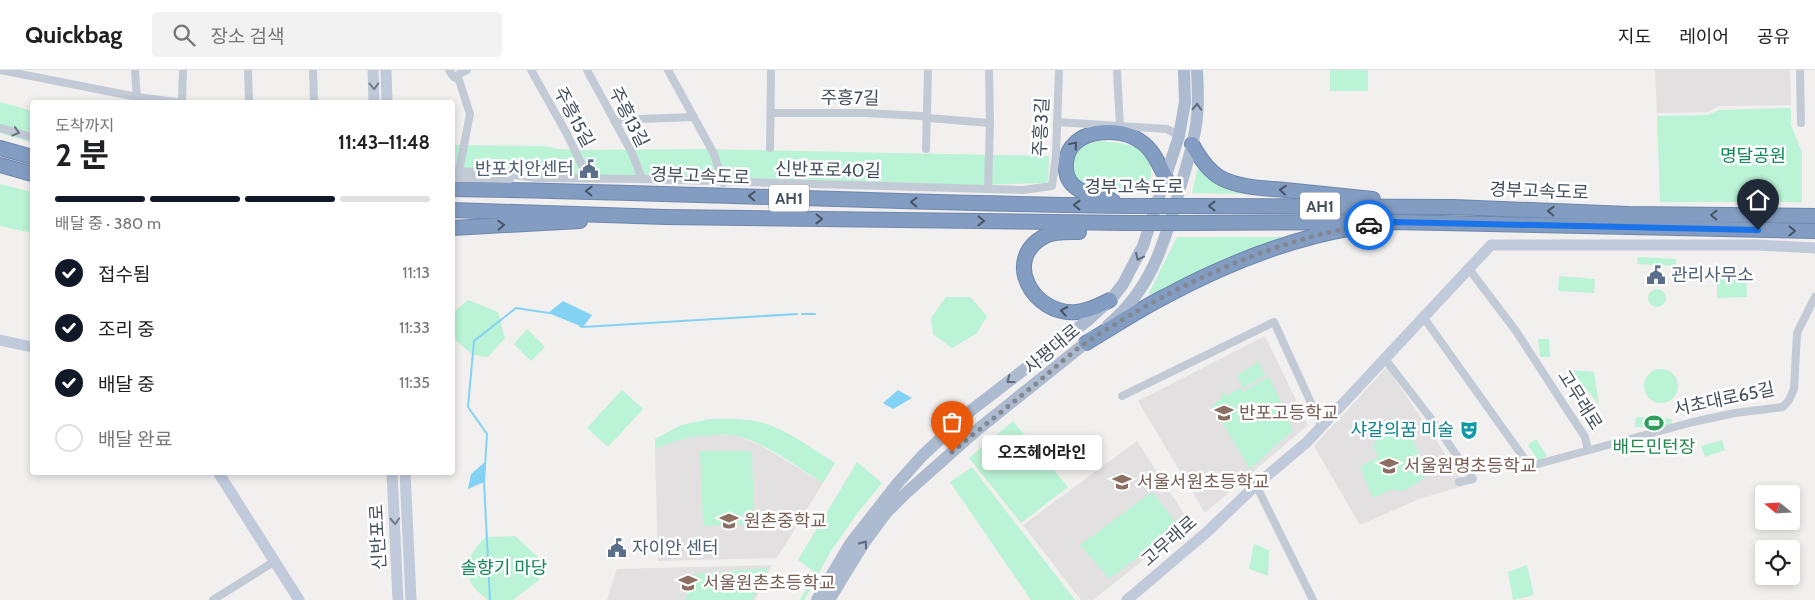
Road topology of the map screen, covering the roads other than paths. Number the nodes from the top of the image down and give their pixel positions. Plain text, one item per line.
1 (0, 70) edge
2 (135, 70) edge
3 (182, 70) edge
4 (248, 70) edge
5 (313, 70) edge
6 (373, 70) edge
7 (386, 70) edge
8 (449, 70) edge
9 (467, 70) edge
10 (531, 70) edge
11 (587, 70) edge
12 (668, 70) edge
13 (771, 70) edge
14 (928, 70) edge
15 (989, 70) edge
16 (1059, 70) edge
17 (1117, 70) edge
18 (1184, 70) edge
19 (1197, 70) edge
20 (1800, 70) edge
21 (454, 77) junction
22 (137, 100) edge
23 (182, 100) edge
24 (249, 100) edge
25 (314, 100) edge
26 (374, 100) edge
27 (387, 100) edge
28 (771, 113) junction
29 (694, 117) junction
30 (928, 118) junction
31 (614, 120) junction
32 (1057, 122) junction
33 (990, 123) junction
34 (1801, 123) dead end
35 (1120, 127) junction
36 (0, 128) edge
37 (30, 136) edge
38 (1179, 136) junction
39 (1192, 144) junction
40 (0, 148) edge
41 (770, 148) dead end
42 (926, 149) dead end
43 (30, 156) edge
44 (0, 165) edge
45 (456, 171) edge
46 (30, 173) edge
47 (455, 178) edge
48 (536, 178) junction
49 (588, 178) junction
50 (1166, 178) junction
51 (642, 179) junction
52 (723, 183) junction
53 (1052, 186) joint
54 (455, 189) edge
55 (988, 190) junction
56 (1131, 206) junction
57 (1453, 207) junction
58 (455, 210) edge
59 (1815, 216) edge
60 (665, 217) junction
61 (1393, 222) junction
62 (1110, 223) junction
63 (455, 228) edge
64 (1815, 231) edge
65 (1815, 248) edge
66 (1469, 269) junction
67 (1815, 297) edge
68 (1110, 300) junction
69 (1424, 318) junction
70 (0, 340) edge
71 (1086, 343) junction
72 (30, 347) edge
73 (1386, 359) junction
74 (1122, 396) dead end
75 (1322, 427) junction
76 (1588, 450) junction
77 (220, 475) edge
78 (392, 475) edge
79 (406, 475) edge
80 (1459, 482) dead end
81 (1256, 485) junction
82 (274, 561) junction
83 (213, 600) edge
84 (299, 600) edge
85 (398, 600) edge
86 (411, 600) edge
87 (817, 600) edge
88 (828, 600) edge
89 (1127, 600) edge
90 (1313, 600) edge

1 - 22 street
2 - 22 street
3 - 23 street
4 - 24 street
5 - 25 street
6 -> 26 street
7 - 27 street
8 - 21 street
9 - 21 street
10 - 49 street, 주흥15길
11 - 31 street, 주흥13길
12 - 29 street
13 - 28 street
14 - 30 street
15 - 33 street
16 - 32 street, 주흥3길
17 - 35 street
18 - 38 main road
39 -> 19 main road, 사평대로
20 - 34 street
21 - 45 street
28 - 30 street, 주흥7길
28 - 41 street
29 - 31 street
29 - 52 street
30 - 33 street, 주흥7길
30 - 42 street
31 - 51 street, 주흥13길
32 - 35 street
32 - 53 street, 주흥3길
33 - 55 street
35 - 38 street
36 -> 37 street
38 - 50 main road
57 -> 39 highway
39 - 71 main road, 사평대로
40 - 43 highway
44 - 46 highway
45 - 48 street, 신반포로40길
47 - 48 street
48 - 49 street, 신반포로40길
49 - 51 street, 신반포로40길
56 -> 50 highway
50 -> 68 main road
51 - 52 street, 신반포로40길
52 - 55 street, 신반포로40길
53 - 55 street, 신반포로40길
56 -> 54 highway, 경부고속도로 / AH1
57 -> 56 highway, 경부고속도로 / AH1, bridge
59 -> 57 highway, 경부고속도로 / AH1
58 - 60 highway, 경부고속도로 / AH1
60 -> 62 highway, 경부고속도로 / AH1
63 -> 60 highway
61 - 62 highway, 경부고속도로 / AH1, bridge
61 -> 64 highway, 경부고속도로 / AH1
61 - 71 highway
68 -> 62 highway
65 - 66 street, 고무래로
66 - 69 street, 고무래로
66 - 76 street, 고무래로
67 - 76 street, 서초대로65길
68 -> 87 main road
69 - 73 street, 고무래로
69 - 76 street, 고무래로
70 - 72 street
88 -> 71 main road, 사평대로
73 - 75 street, 고무래로
73 - 80 street
74 - 75 street
75 - 81 street, 고무래로
77 - 82 street
78 -> 85 street, 신반포로
79 - 86 street, 신반포로
81 - 89 street, 고무래로
81 - 90 street
82 - 83 street
82 - 84 street

